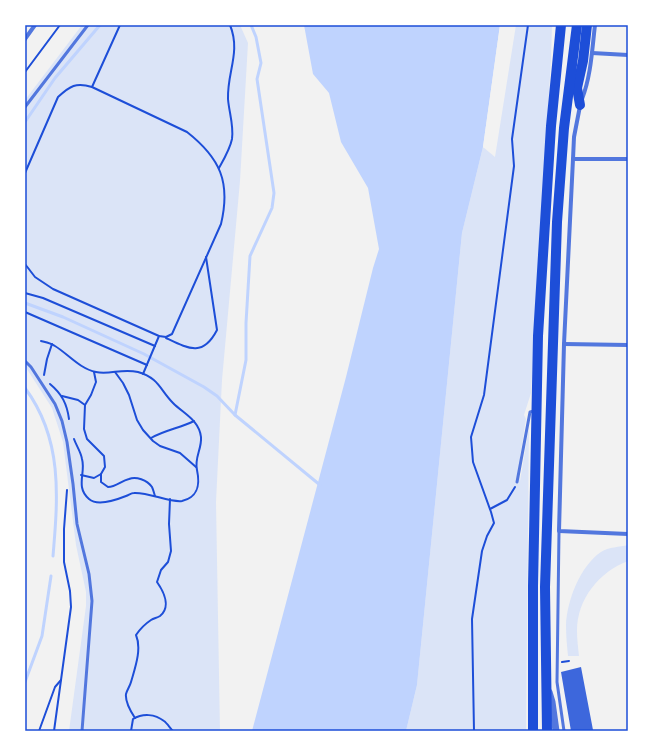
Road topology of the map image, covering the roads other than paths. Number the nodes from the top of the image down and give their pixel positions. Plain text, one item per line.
1 (35, 25) edge
2 (88, 25) edge
3 (561, 25) edge
4 (577, 25) edge
5 (587, 25) edge
6 (595, 25) edge
7 (25, 39) edge
8 (592, 53) junction
9 (628, 55) edge
10 (580, 105) junction
11 (25, 107) edge
12 (573, 159) junction
13 (628, 159) edge
14 (564, 344) junction
15 (628, 345) edge
16 (25, 361) edge
17 (536, 410) junction
18 (517, 482) road end
19 (559, 531) junction
20 (628, 534) edge
21 (546, 680) junction
22 (82, 731) edge
23 (533, 731) edge
24 (547, 731) edge
25 (556, 731) edge
26 (564, 731) edge

1 - 7 street
2 - 11 lane
3 - 17 highway
4 - 21 highway
5 - 10 highway
6 - 8 street
8 - 9 street
8 - 10 street
10 - 12 street
12 - 13 street
12 - 14 street
14 - 15 street
14 - 19 street
16 - 22 lane
17 - 18 lane
17 - 23 highway
19 - 20 street
19 - 26 lane
21 - 24 highway
21 - 25 street

